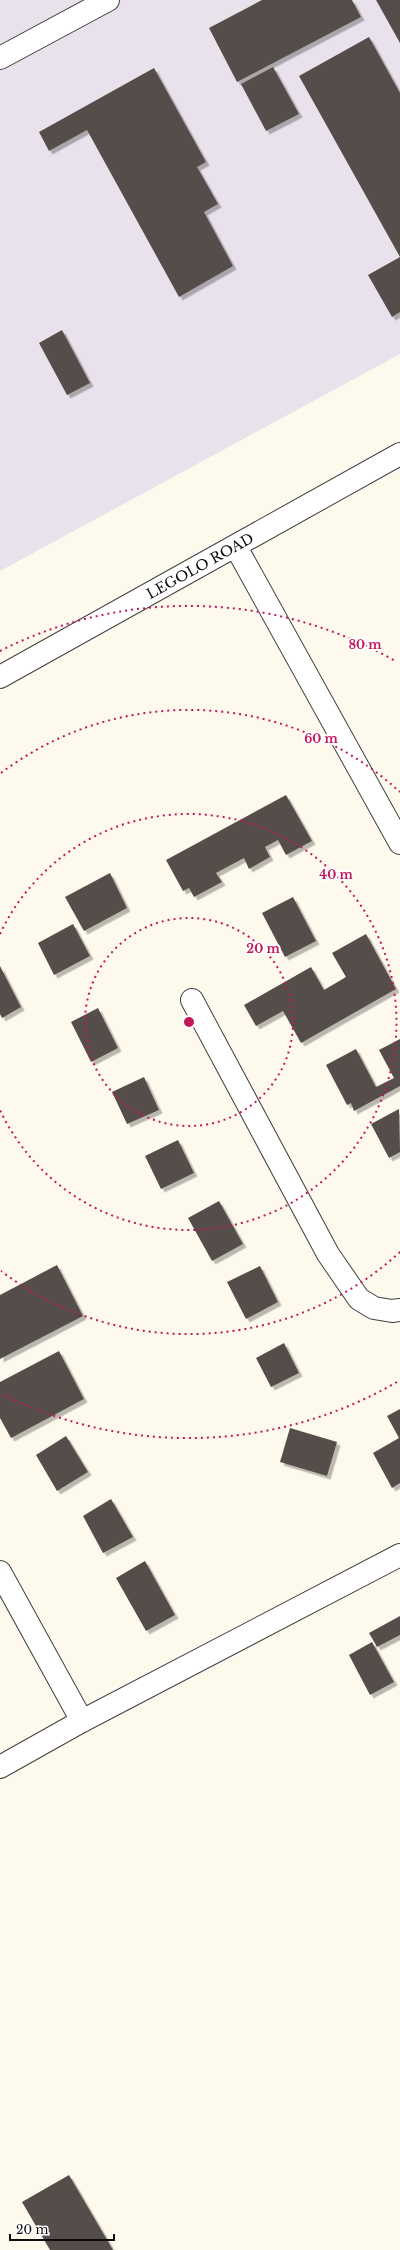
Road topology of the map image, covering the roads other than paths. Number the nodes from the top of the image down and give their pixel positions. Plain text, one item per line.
1 (108, 0) edge
2 (0, 58) edge
3 (400, 454) edge
4 (236, 547) junction
5 (0, 677) edge
6 (400, 842) edge
7 (192, 1000) dead end
8 (400, 1310) edge
9 (400, 1555) edge
10 (0, 1572) edge
11 (82, 1721) junction
12 (0, 1767) edge

1 - 2 street
3 - 4 street, LEGOLO ROAD
4 - 5 street, LEGOLO ROAD
4 - 6 street
7 - 8 street
9 - 11 street
10 - 11 street
11 - 12 street

